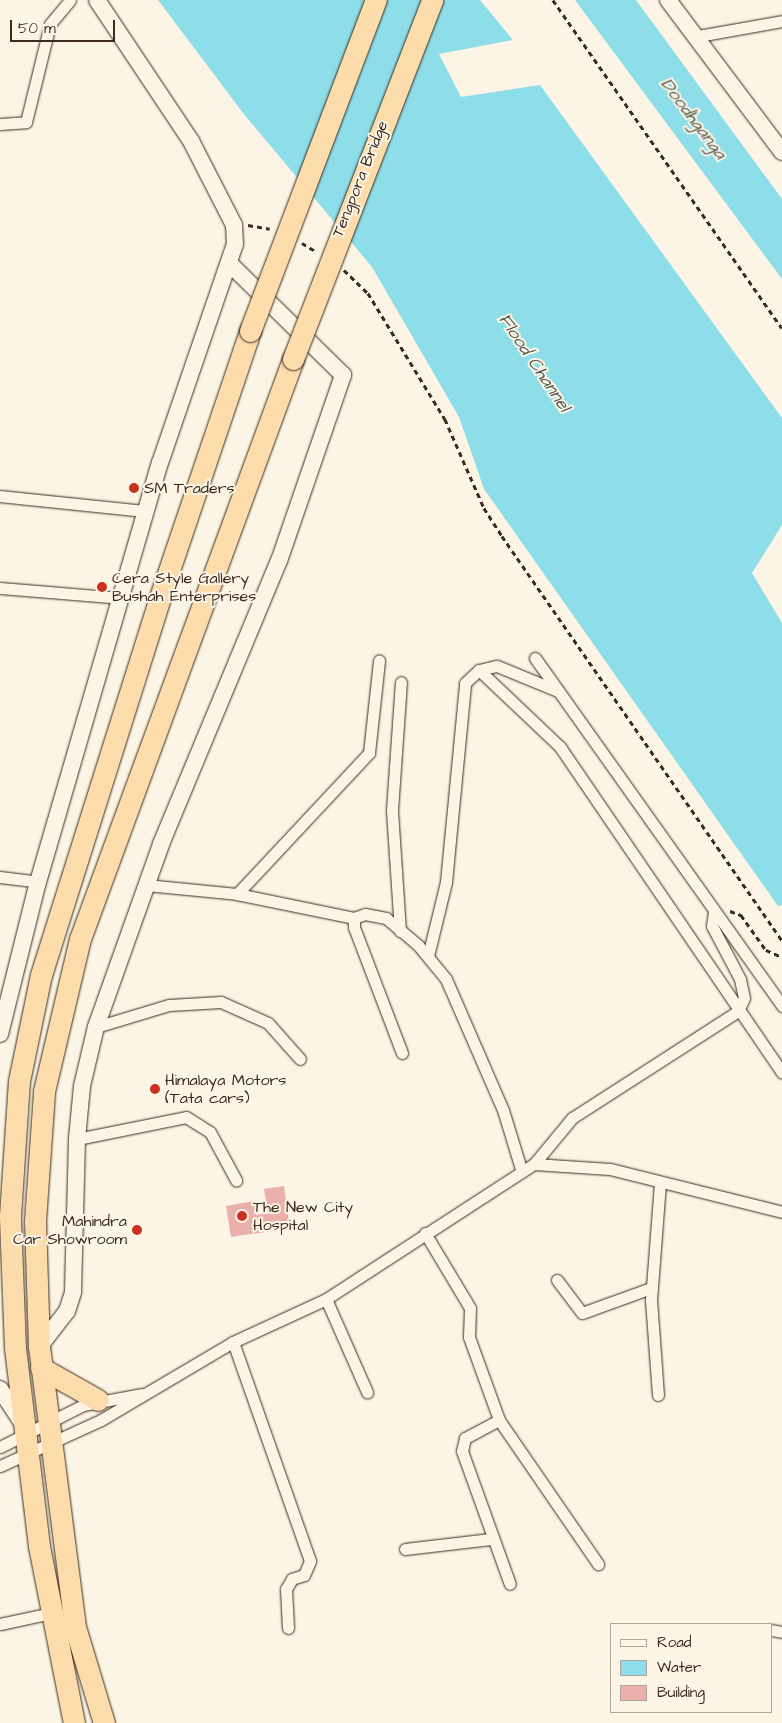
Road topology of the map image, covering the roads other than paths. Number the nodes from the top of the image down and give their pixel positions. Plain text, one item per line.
1 (70, 0) edge
2 (97, 0) edge
3 (376, 0) edge
4 (432, 0) edge
5 (668, 0) edge
6 (782, 21) edge
7 (698, 36) junction
8 (0, 124) edge
9 (782, 152) edge
10 (231, 265) junction
11 (0, 496) edge
12 (146, 511) junction
13 (0, 588) edge
14 (121, 598) junction
15 (535, 658) dead end
16 (379, 661) dead end
17 (479, 670) junction
18 (401, 682) dead end
19 (558, 691) junction
20 (0, 877) edge
21 (38, 882) junction
22 (146, 885) junction
23 (237, 894) junction
24 (714, 912) junction
25 (354, 918) junction
26 (400, 930) junction
27 (428, 956) junction
28 (782, 1006) edge
29 (738, 1011) junction
30 (96, 1027) junction
31 (0, 1034) edge
32 (402, 1053) dead end
33 (300, 1059) dead end
34 (782, 1072) edge
35 (77, 1139) junction
36 (534, 1164) junction
37 (521, 1169) junction
38 (236, 1180) dead end
39 (660, 1183) junction
40 (782, 1212) edge
41 (425, 1233) junction
42 (557, 1280) dead end
43 (652, 1288) junction
44 (326, 1299) junction
45 (233, 1342) junction
46 (40, 1357) junction
47 (0, 1389) edge
48 (367, 1392) dead end
49 (143, 1394) junction
50 (658, 1395) dead end
51 (98, 1400) junction
52 (499, 1420) junction
53 (49, 1434) junction
54 (27, 1438) junction
55 (0, 1448) edge
56 (0, 1466) edge
57 (490, 1539) junction
58 (405, 1549) dead end
59 (598, 1564) dead end
60 (510, 1584) dead end
61 (51, 1613) junction
62 (0, 1624) edge
63 (288, 1628) dead end
64 (74, 1723) edge
65 (104, 1723) edge

1 - 8 street
2 - 10 main road
3 - 54 highway, bridge
4 - 46 highway, Tengpora Bridge, bridge
5 - 7 main road
6 - 7 street
7 - 9 main road
10 - 12 main road
10 - 22 main road
11 - 12 street
12 - 14 main road
13 - 14 street
14 - 21 main road
15 - 19 street
16 - 23 street
17 - 19 street
17 - 27 street
17 - 29 street
18 - 26 street
19 - 24 street
20 - 21 street
21 - 31 main road
22 - 23 street
22 - 30 main road
23 - 25 street
24 - 28 street
24 - 29 street
25 - 26 street
25 - 32 street
26 - 27 street
27 - 37 street
29 - 34 street
29 - 36 street
30 - 33 street
30 - 35 main road
35 - 38 street
35 - 46 main road
36 - 37 street
36 - 39 street
37 - 41 street
39 - 40 street
39 - 43 street
41 - 44 street
41 - 52 street
42 - 43 street
43 - 50 street
44 - 45 street
44 - 48 street
45 - 49 street
45 - 63 street
46 - 51 highway
46 - 53 highway, Tengpora Bridge
47 - 54 main road
49 - 51 street
49 - 53 street
51 - 53 street
52 - 57 street
52 - 59 street
53 - 54 street
53 - 54 street
53 - 65 highway, Tengpora Bridge
54 - 55 street
54 - 56 street
54 - 61 highway
57 - 58 street
57 - 60 street
61 - 62 street
61 - 64 highway

